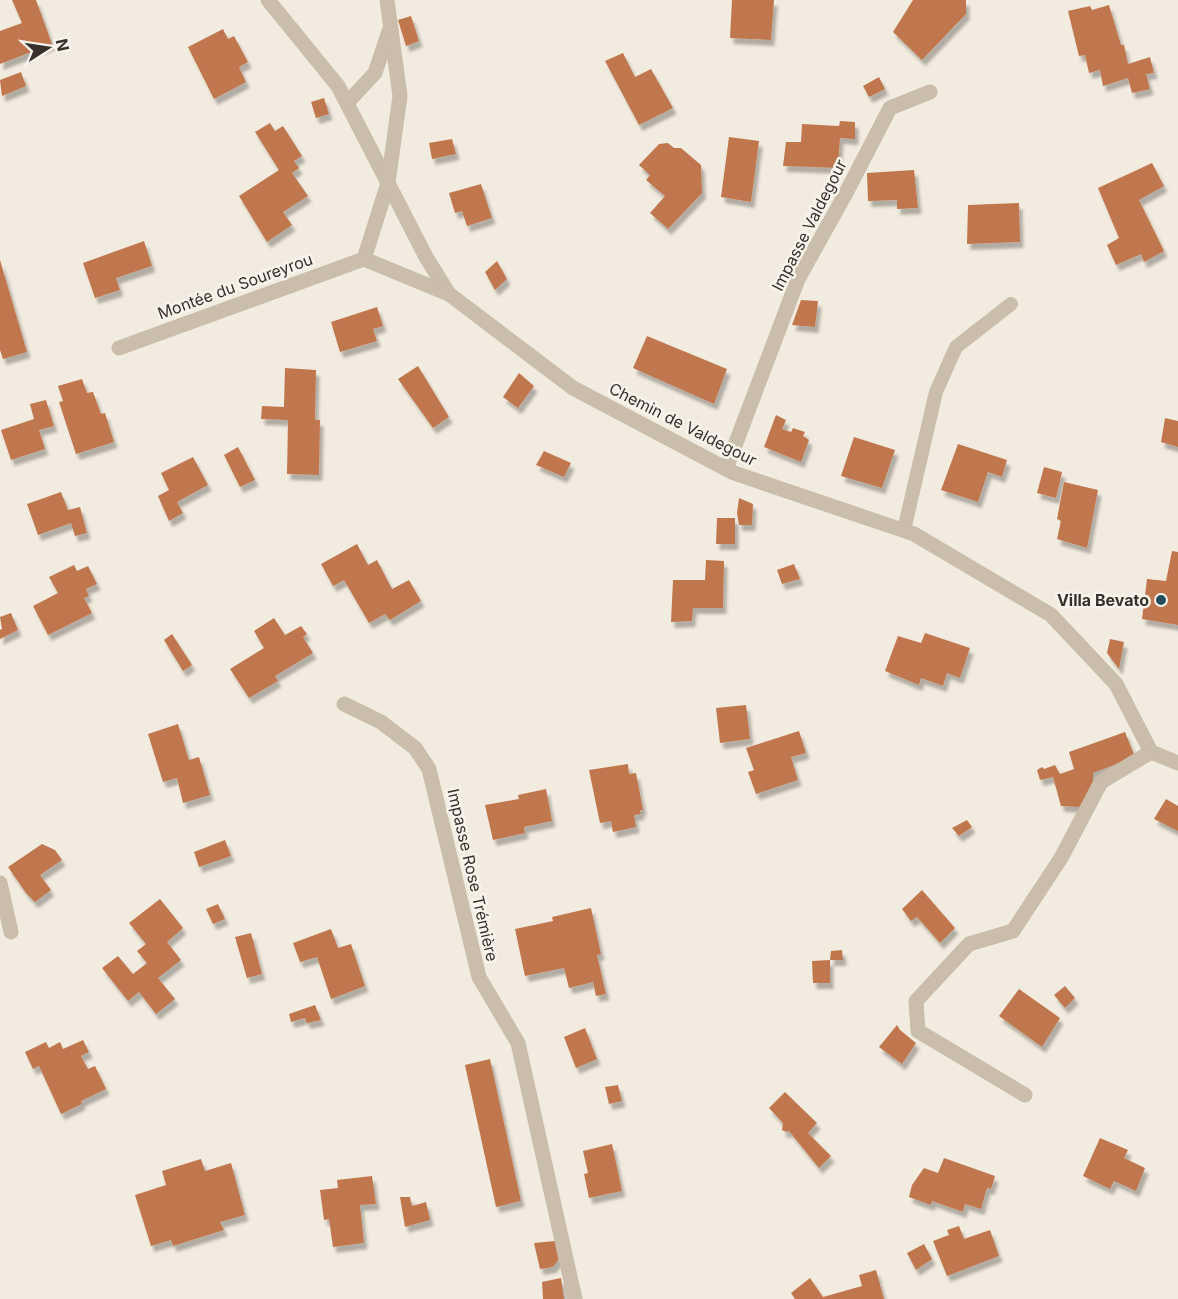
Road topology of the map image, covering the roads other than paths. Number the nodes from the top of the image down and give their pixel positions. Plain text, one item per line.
1 (268, 0) edge
2 (387, 0) edge
3 (390, 25) junction
4 (930, 92) dead end
5 (346, 103) junction
6 (388, 183) junction
7 (364, 259) junction
8 (449, 294) junction
9 (1011, 304) dead end
10 (118, 348) dead end
11 (726, 469) junction
12 (904, 530) junction
13 (344, 704) dead end
14 (1151, 752) junction
15 (1178, 763) edge
16 (0, 883) edge
17 (11, 932) dead end
18 (1025, 1095) dead end
19 (575, 1299) edge

1 - 5 street, Chemin de Valdegour
2 - 3 street
3 - 5 street
3 - 6 street
4 - 11 street, Impasse Valdegour
5 - 6 street, Chemin de Valdegour
6 - 7 street
6 - 8 street, Chemin de Valdegour
7 - 8 street
7 - 10 street, Montée du Soureyrou
8 - 11 street, Chemin de Valdegour
9 - 12 lane
11 - 12 street, Chemin de Valdegour
12 - 14 street, Chemin de Valdegour
13 - 19 street, Impasse Rose Trémière
14 - 15 street
14 - 18 street
16 - 17 street

